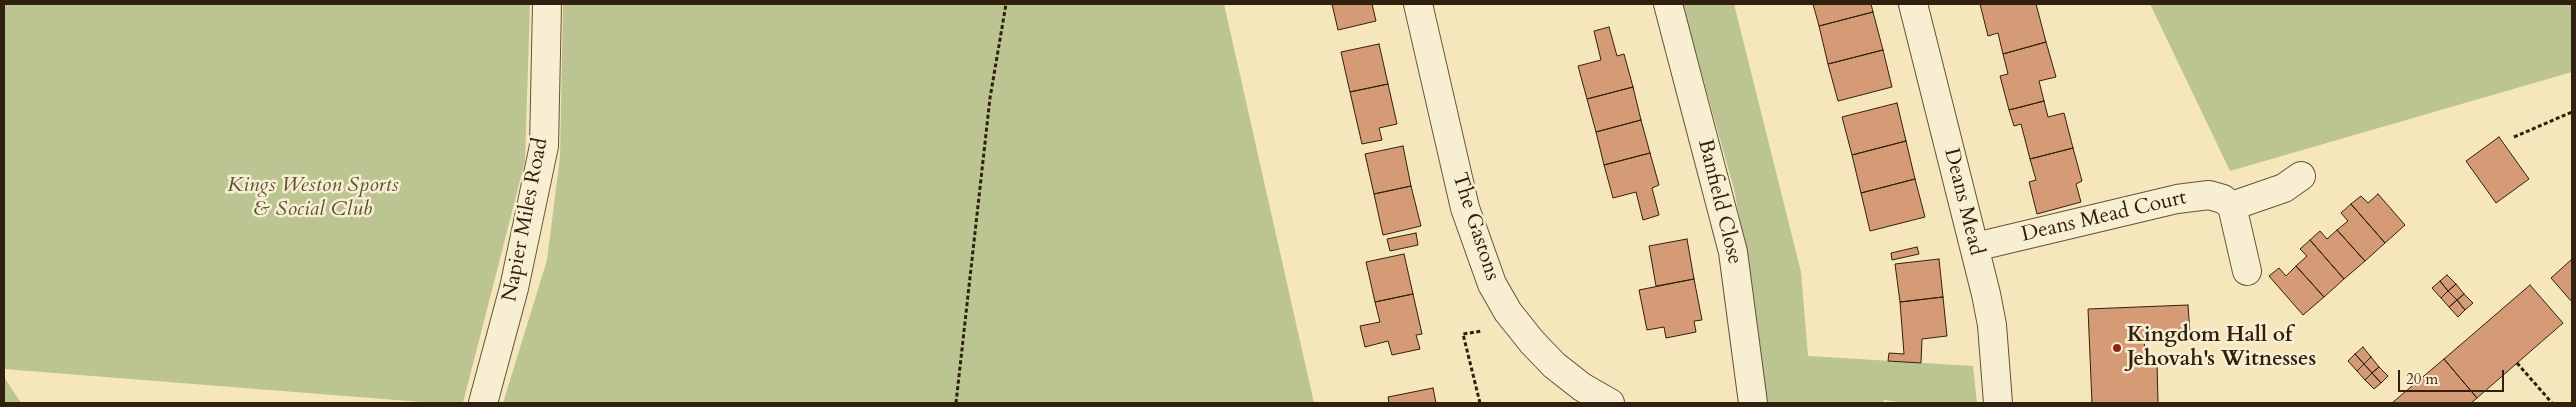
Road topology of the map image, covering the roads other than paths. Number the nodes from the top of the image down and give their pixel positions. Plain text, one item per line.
1 (547, 4) edge
2 (1418, 4) edge
3 (1668, 4) edge
4 (1913, 4) edge
5 (2301, 176) dead end
6 (2232, 206) junction
7 (1975, 247) junction
8 (2247, 271) dead end
9 (483, 403) edge
10 (1610, 403) edge
11 (1753, 403) edge
12 (1998, 403) edge

1 - 9 street, Napier Miles Road
2 - 10 street, The Gastons
3 - 11 street, Banfield Close
4 - 7 street, Deans Mead
5 - 6 street
6 - 7 street, Deans Mead Court
6 - 8 street
7 - 12 street, Deans Mead

